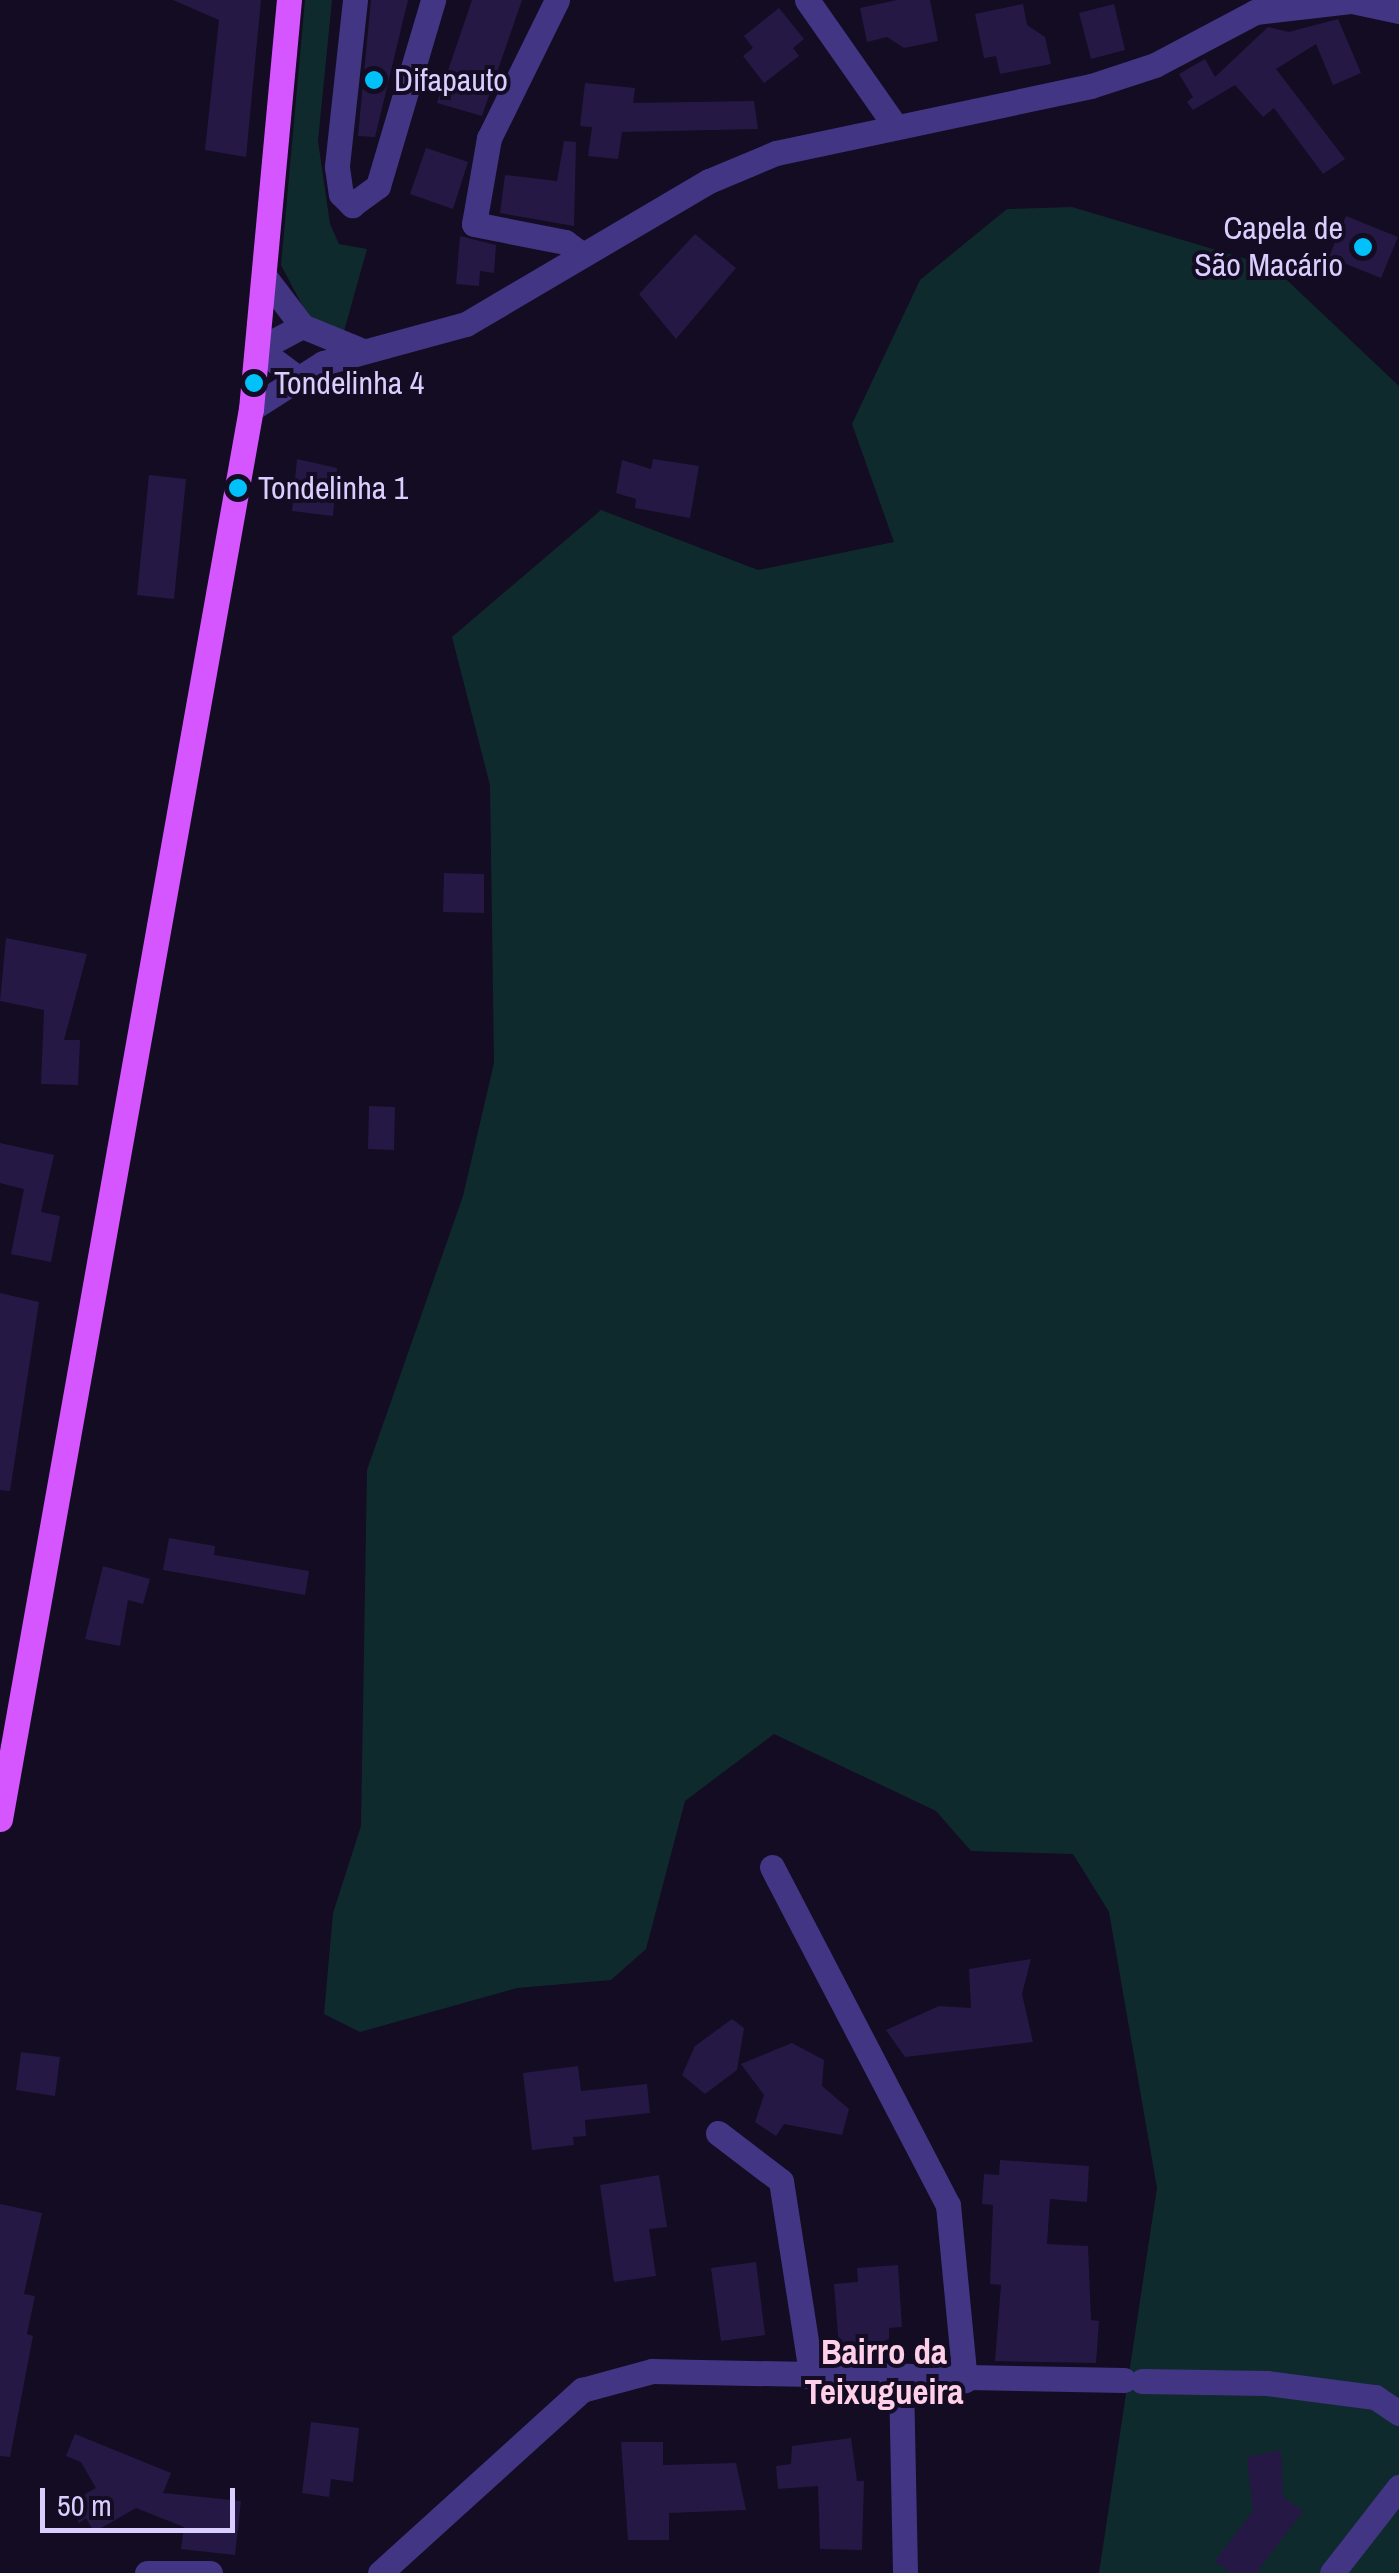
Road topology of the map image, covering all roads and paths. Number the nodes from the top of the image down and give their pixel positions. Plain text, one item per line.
1 (290, 0) edge
2 (355, 0) edge
3 (433, 0) edge
4 (557, 0) edge
5 (808, 0) edge
6 (1251, 6) edge
7 (1399, 11) edge
8 (893, 124) junction
9 (584, 255) junction
10 (265, 277) junction
11 (302, 326) junction
12 (258, 349) junction
13 (363, 351) junction
14 (298, 378) junction
15 (251, 409) junction
16 (0, 1819) edge
17 (772, 1866) dead end
18 (718, 2133) dead end
19 (812, 2378) junction
20 (965, 2380) junction
21 (901, 2381) junction
22 (1399, 2413) edge
23 (1399, 2487) edge
24 (147, 2573) edge
25 (210, 2573) edge
26 (380, 2573) edge
27 (905, 2573) edge
28 (1332, 2573) edge

1 - 10 main road
2 - 3 street
4 - 9 street
5 - 8 street
6 - 7 street
6 - 8 street
8 - 9 street
9 - 13 street
10 - 11 street
10 - 12 main road
11 - 12 street
11 - 13 street
12 - 14 street
12 - 15 main road
13 - 14 street
14 - 15 street
15 - 16 main road
17 - 20 street
18 - 19 street
19 - 21 street
19 - 26 street
20 - 21 street
20 - 22 street
21 - 27 street
23 - 28 street
24 - 25 street

